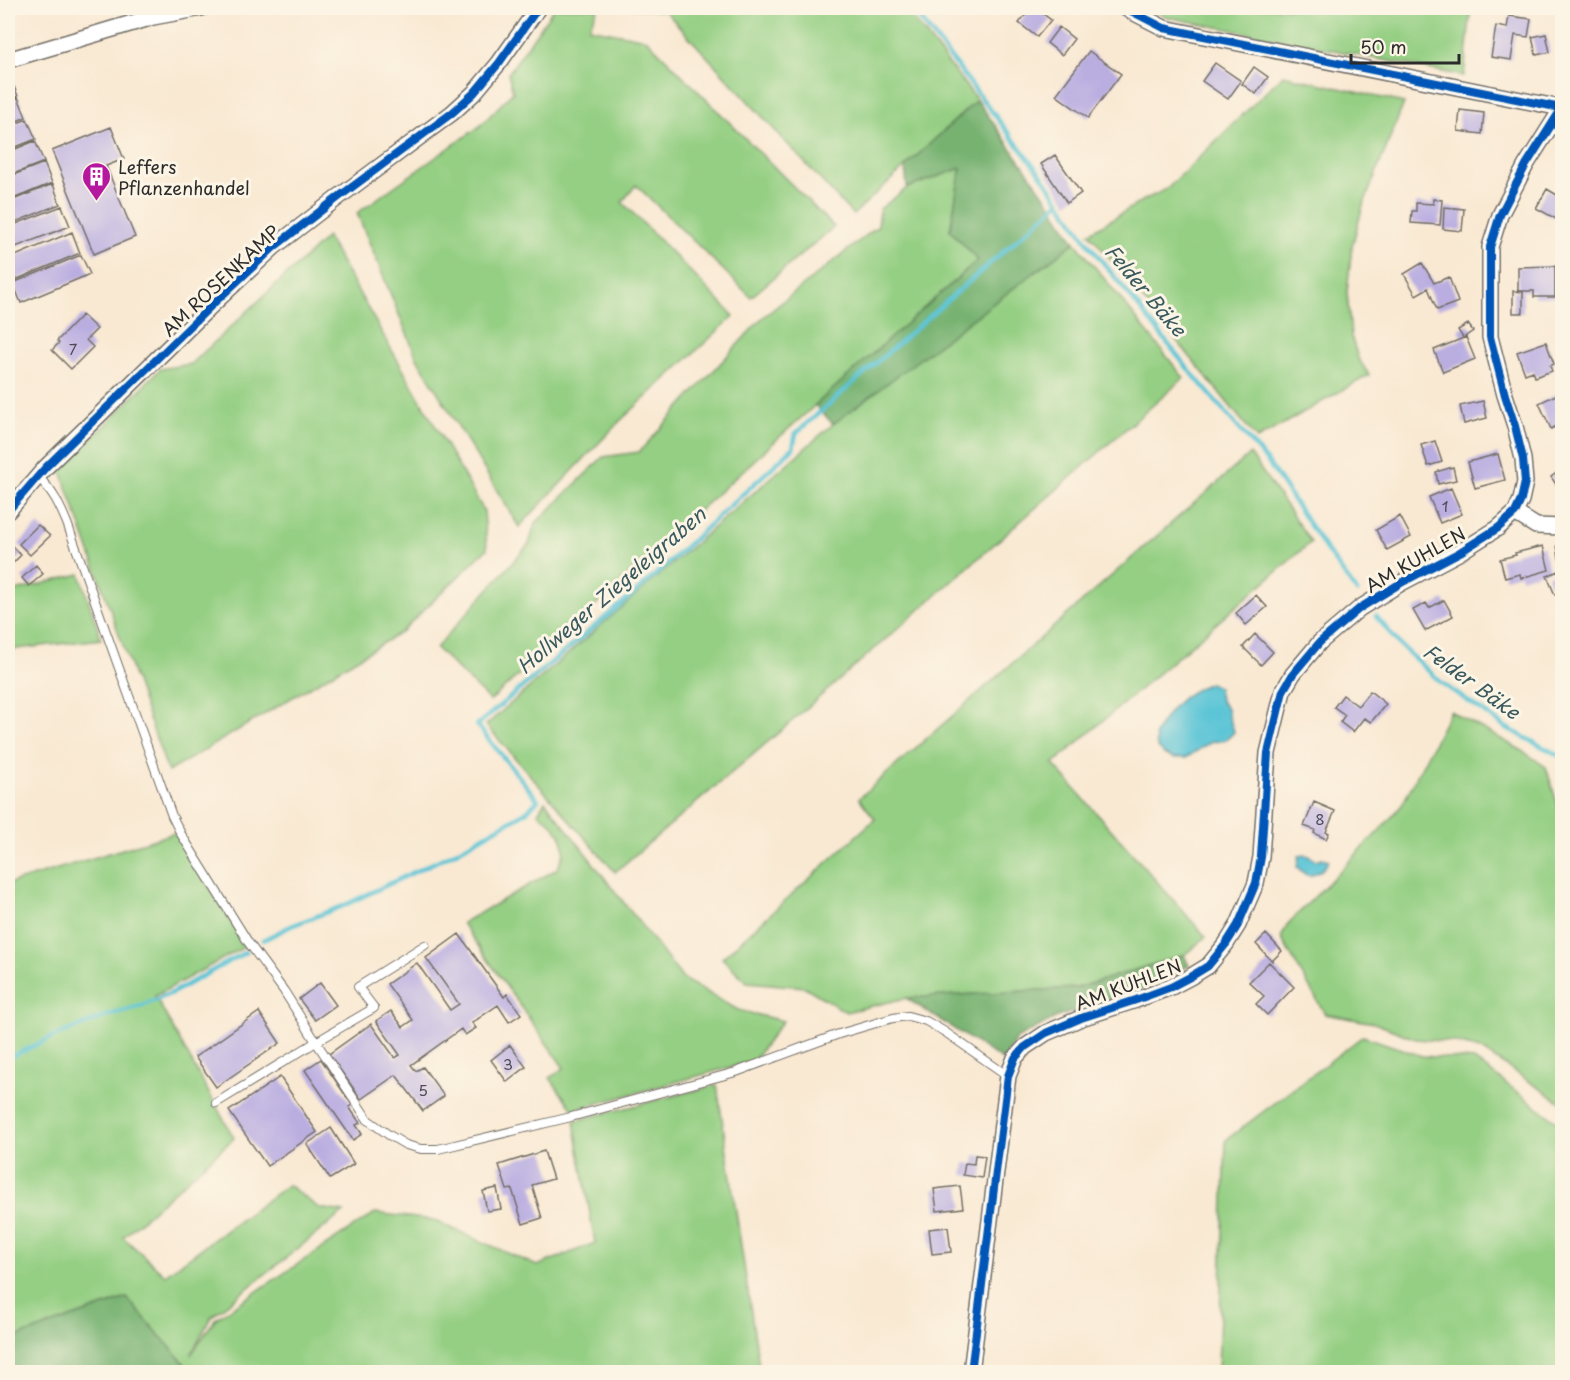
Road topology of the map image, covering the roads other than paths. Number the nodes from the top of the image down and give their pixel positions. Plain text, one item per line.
1 (202, 8) edge
2 (538, 8) edge
3 (1125, 8) edge
4 (8, 60) edge
5 (1562, 108) edge
6 (38, 477) junction
7 (8, 511) edge
8 (1515, 513) junction
9 (1563, 527) edge
10 (424, 945) dead end
11 (316, 1042) junction
12 (1008, 1076) junction
13 (216, 1103) dead end
14 (971, 1372) edge

1 - 4 street
2 - 6 street, AM ROSENKAMP
3 - 5 street
5 - 8 street
6 - 7 street, AM ROSENKAMP
6 - 11 lane
8 - 9 street
8 - 12 street, AM KUHLEN
10 - 11 lane
11 - 12 lane
11 - 13 lane
12 - 14 street, AM KUHLEN

